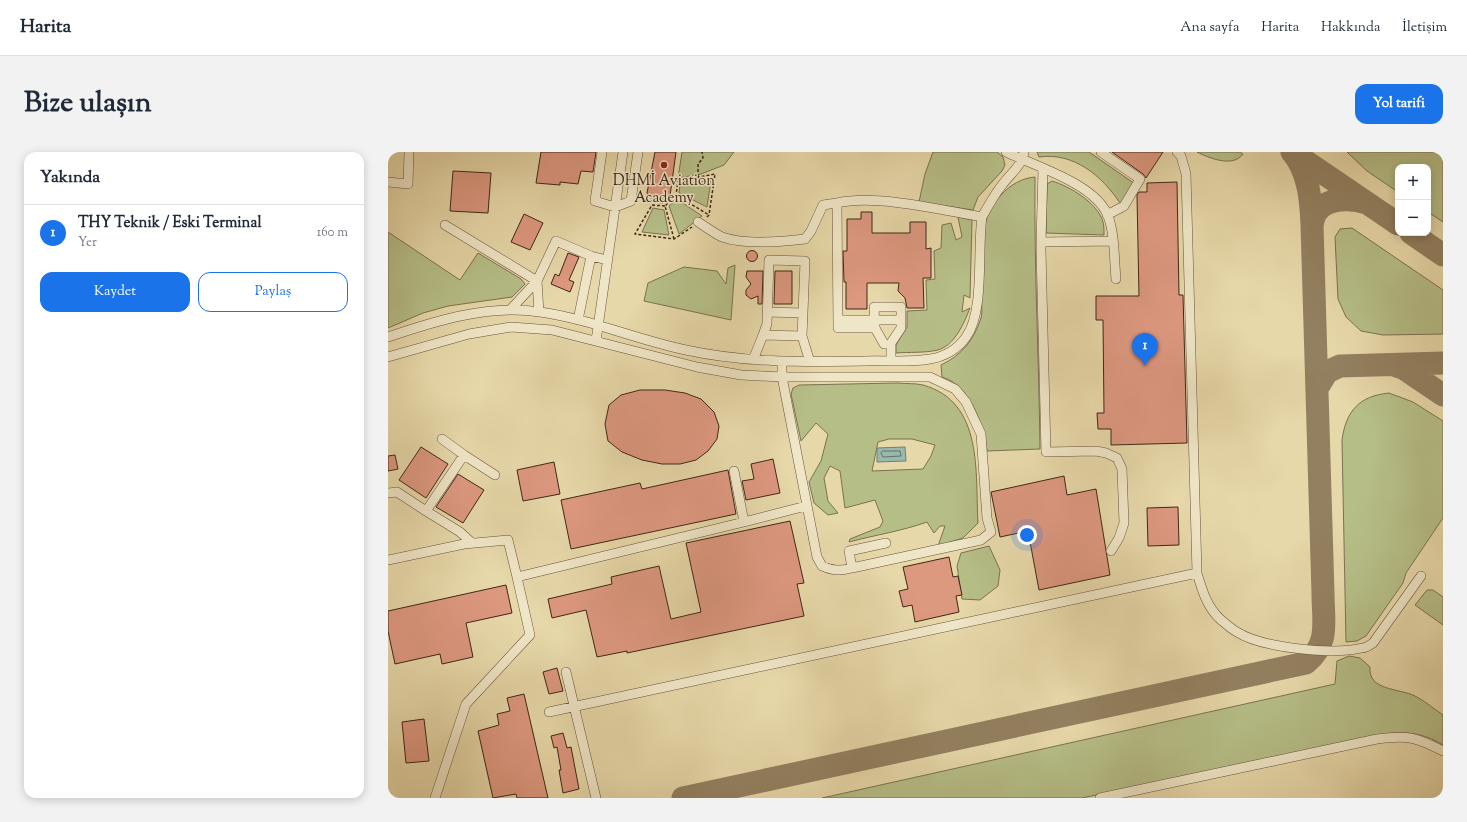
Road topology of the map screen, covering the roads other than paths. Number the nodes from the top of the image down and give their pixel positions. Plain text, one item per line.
1 (408, 152) edge
2 (602, 152) edge
3 (623, 152) edge
4 (638, 152) edge
5 (1006, 152) edge
6 (1100, 152) edge
7 (1177, 152) edge
8 (1024, 156) edge
9 (1043, 169) junction
10 (388, 182) edge
11 (837, 203) junction
12 (615, 207) junction
13 (1107, 215) junction
14 (982, 217) junction
15 (698, 222) road end
16 (445, 225) dead end
17 (1113, 241) junction
18 (1042, 242) junction
19 (591, 256) junction
20 (607, 260) junction
21 (1116, 279) dead end
22 (537, 281) junction
23 (510, 310) junction
24 (539, 312) junction
25 (767, 312) junction
26 (803, 313) junction
27 (578, 320) junction
28 (901, 320) junction
29 (599, 324) junction
30 (875, 324) junction
31 (763, 335) junction
32 (388, 336) edge
33 (802, 336) junction
34 (596, 341) junction
35 (888, 344) junction
36 (388, 357) edge
37 (930, 359) junction
38 (753, 360) junction
39 (888, 360) junction
40 (782, 362) junction
41 (810, 362) junction
42 (782, 377) junction
43 (930, 377) junction
44 (442, 439) dead end
45 (464, 456) junction
46 (734, 472) dead end
47 (495, 476) dead end
48 (388, 493) edge
49 (806, 506) junction
50 (426, 511) junction
51 (744, 522) junction
52 (472, 543) junction
53 (886, 543) dead end
54 (1111, 551) dead end
55 (388, 560) edge
56 (852, 568) junction
57 (1197, 573) junction
58 (1421, 576) dead end
59 (517, 577) junction
60 (566, 672) dead end
61 (575, 707) junction
62 (549, 712) dead end
63 (1443, 751) edge
64 (435, 798) edge
65 (596, 798) edge
66 (1100, 798) edge

1 - 10 street
2 - 12 street
3 - 12 street
4 - 12 street
5 - 8 street
6 - 13 street
7 - 57 street
8 - 9 street
8 - 14 street
9 - 13 street
9 - 18 street
11 - 14 street
11 - 15 street
11 - 30 street
12 - 20 street
13 - 17 street
14 - 37 street
16 - 22 street
17 - 18 street
17 - 21 street
18 - 54 street
19 - 20 street
19 - 22 street
19 - 27 street
20 - 29 street
22 - 23 street
22 - 24 street
23 - 24 street
23 - 32 street
24 - 27 street
25 - 26 street
25 - 26 street
25 - 31 street
26 - 33 street
27 - 29 street
28 - 30 street
28 - 30 street
28 - 35 street
29 - 34 street
29 - 38 street
30 - 35 street
31 - 33 street
31 - 38 street
33 - 41 street
34 - 36 street
34 - 42 street
35 - 39 street
37 - 39 street
37 - 43 street
38 - 40 street
39 - 41 street
40 - 41 street
40 - 42 street
42 - 43 street
42 - 49 street
43 - 56 street
44 - 45 street
45 - 47 street
45 - 50 street
46 - 51 street
48 - 50 street
49 - 51 street
49 - 56 street
50 - 52 street
51 - 59 street
52 - 55 street
52 - 59 street
53 - 56 street
57 - 58 street
57 - 61 street
59 - 64 street
60 - 61 street
61 - 62 street
61 - 65 street
63 - 66 street

